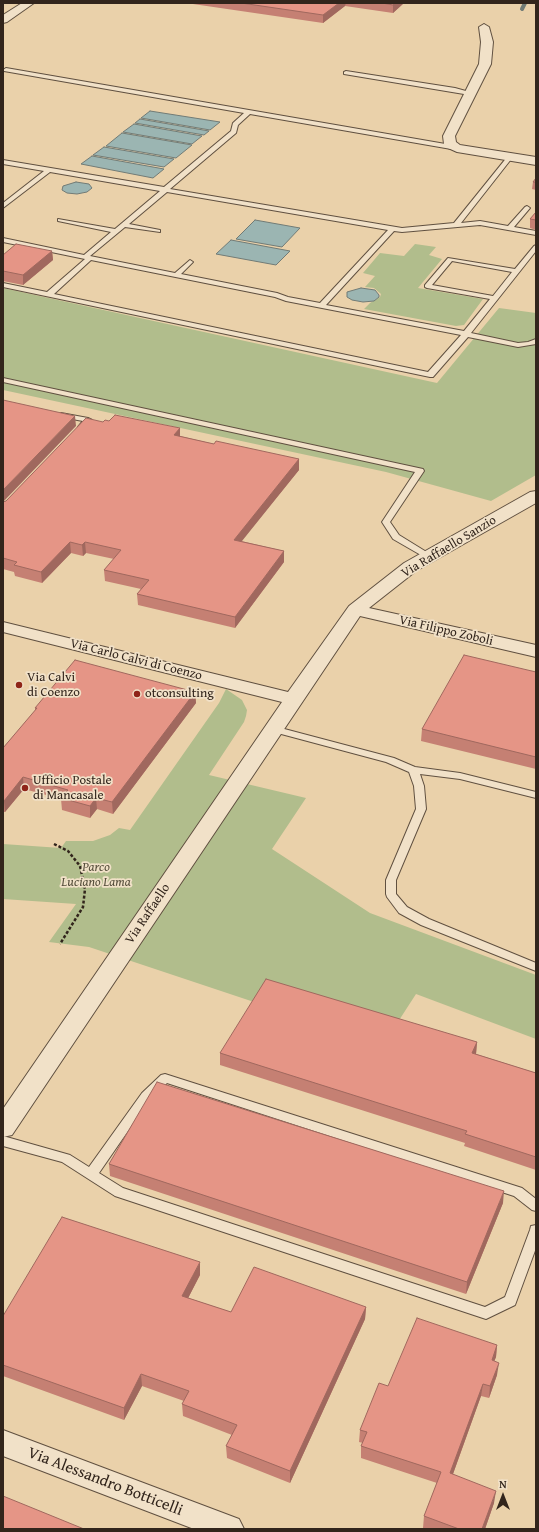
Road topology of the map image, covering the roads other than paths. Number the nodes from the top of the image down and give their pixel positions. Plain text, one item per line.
1 (29, 3) edge
2 (3, 20) edge
3 (484, 27) dead end
4 (6, 70) dead end
5 (346, 73) dead end
6 (470, 94) junction
7 (248, 112) junction
8 (457, 148) junction
9 (510, 157) junction
10 (536, 161) edge
11 (3, 162) edge
12 (49, 170) junction
13 (165, 190) junction
14 (3, 206) edge
15 (527, 208) dead end
16 (60, 220) dead end
17 (124, 225) junction
18 (456, 225) junction
19 (393, 228) junction
20 (510, 228) junction
21 (116, 231) junction
22 (158, 231) dead end
23 (536, 233) edge
24 (3, 240) edge
25 (536, 247) edge
26 (88, 257) junction
27 (190, 262) dead end
28 (516, 271) junction
29 (176, 275) junction
30 (3, 285) edge
31 (48, 295) junction
32 (494, 298) junction
33 (321, 306) junction
34 (466, 334) junction
35 (536, 341) edge
36 (3, 380) edge
37 (57, 413) edge
38 (77, 431) edge
39 (536, 496) edge
40 (430, 556) junction
41 (355, 610) junction
42 (3, 627) edge
43 (536, 651) edge
44 (293, 699) junction
45 (273, 729) junction
46 (413, 770) junction
47 (536, 795) edge
48 (536, 966) edge
49 (3, 1128) edge
50 (3, 1141) edge
51 (90, 1174) junction
52 (536, 1206) edge
53 (536, 1230) edge
54 (3, 1443) edge
55 (229, 1529) edge

1 - 2 street
3 - 6 street
4 - 7 lane
5 - 6 lane
6 - 8 street
7 - 8 lane
7 - 13 lane
8 - 9 street
9 - 10 street
9 - 18 lane
11 - 12 lane
12 - 13 lane
12 - 14 lane
13 - 17 lane
13 - 19 lane
15 - 20 lane
16 - 21 lane
17 - 21 lane
17 - 22 lane
18 - 19 lane
18 - 20 lane
19 - 33 lane
20 - 23 lane
21 - 26 lane
24 - 26 lane
25 - 28 lane
26 - 29 lane
26 - 31 lane
27 - 29 lane
28 - 32 lane
28 - 32 lane
29 - 33 lane
30 - 31 lane
31 - 34 lane
32 - 34 lane
33 - 34 lane
34 - 35 lane
36 - 40 lane
37 - 38 lane
39 - 40 street, Via Raffaello Sanzio
40 - 41 street, Via Raffaello Sanzio
41 - 43 street, Via Filippo Zoboli
41 - 44 street, Via Raffaello Sanzio
42 - 44 street, Via Carlo Calvi di Coenzo
44 - 45 street, Via Raffaello
45 - 46 lane
45 - 49 street, Via Raffaello
46 - 47 lane
46 - 48 lane
50 - 51 lane
51 - 52 lane
51 - 53 lane
54 - 55 street, Via Alessandro Botticelli

